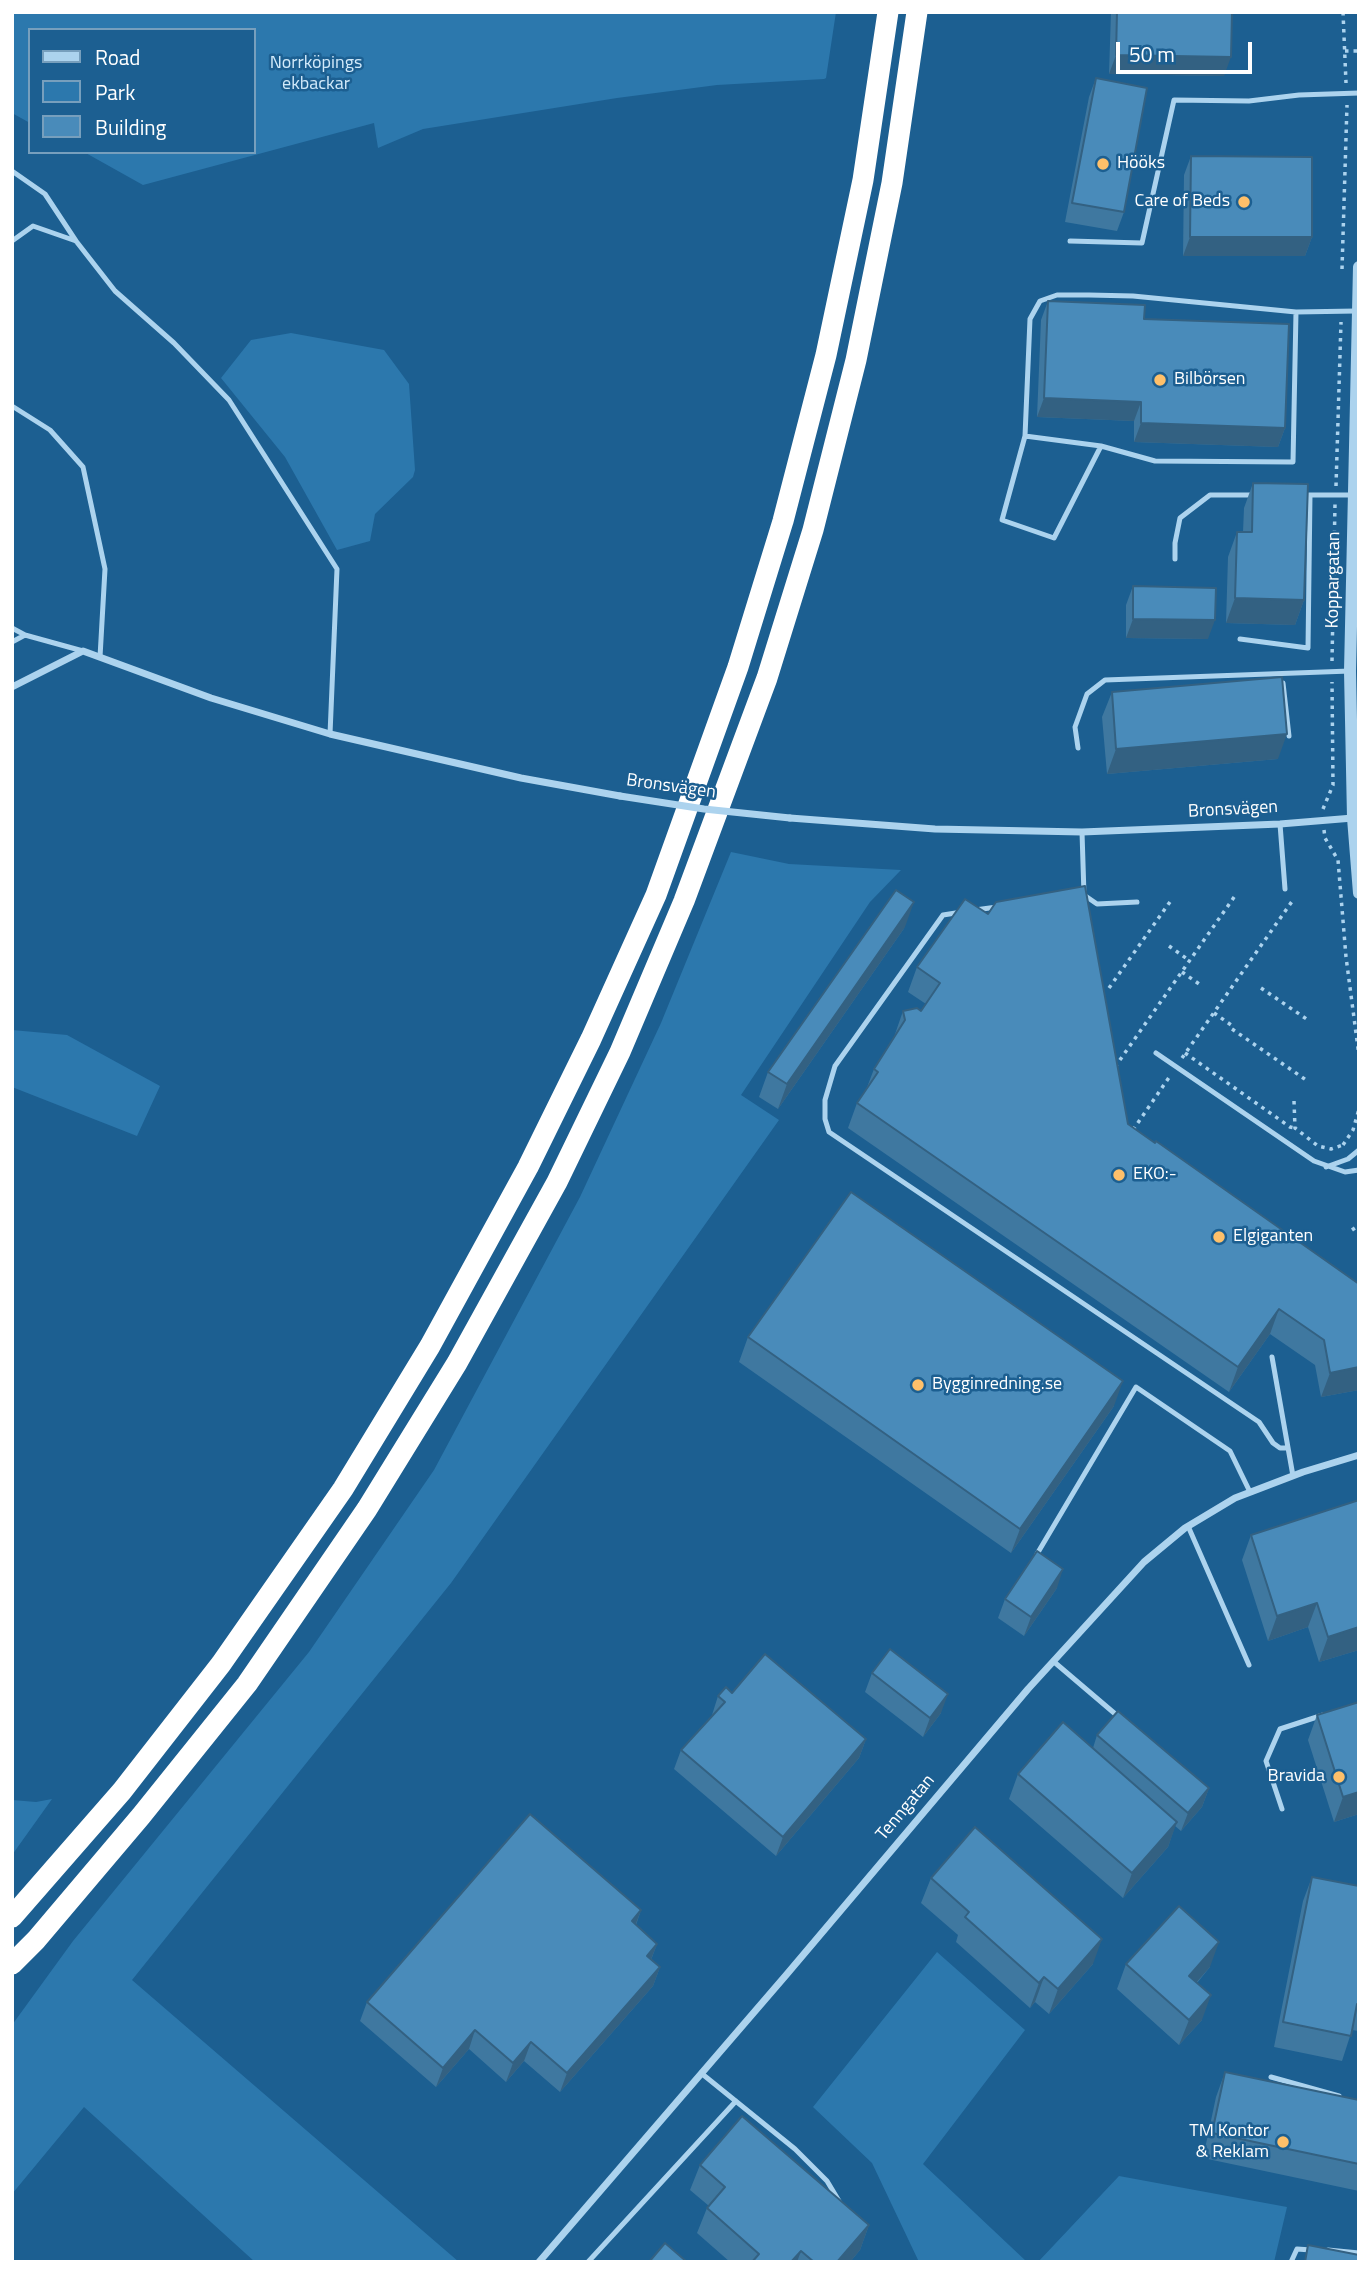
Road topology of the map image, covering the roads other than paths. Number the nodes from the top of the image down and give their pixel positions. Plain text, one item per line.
1 (888, 12) edge
2 (917, 12) edge
3 (924, 12) edge
4 (913, 51) junction
5 (1359, 93) edge
6 (12, 171) edge
7 (12, 241) edge
8 (76, 241) junction
9 (1070, 241) dead end
10 (1359, 267) edge
11 (1358, 311) edge
12 (1296, 312) junction
13 (12, 406) edge
14 (1025, 436) junction
15 (1101, 446) junction
16 (1260, 495) edge
17 (1297, 495) edge
18 (1310, 495) junction
19 (1355, 502) edge
20 (1175, 559) dead end
21 (12, 628) edge
22 (25, 635) junction
23 (1240, 639) dead end
24 (12, 642) edge
25 (83, 651) junction
26 (100, 657) junction
27 (1350, 671) junction
28 (1282, 673) junction
29 (12, 687) edge
30 (330, 734) junction
31 (1289, 736) edge
32 (1078, 748) dead end
33 (1353, 818) junction
34 (1280, 824) junction
35 (1082, 832) junction
36 (1284, 889) dead end
37 (1359, 893) edge
38 (1084, 895) junction
39 (1071, 897) edge
40 (1138, 902) dead end
41 (1007, 906) edge
42 (1156, 1053) dead end
43 (1359, 1150) edge
44 (1326, 1167) junction
45 (1359, 1170) edge
46 (1272, 1357) dead end
47 (1288, 1448) junction
48 (1359, 1455) edge
49 (1293, 1476) junction
50 (1250, 1492) junction
51 (1188, 1527) junction
52 (1037, 1554) edge
53 (1053, 1661) junction
54 (1249, 1665) dead end
55 (1332, 1712) edge
56 (1126, 1723) edge
57 (1282, 1809) dead end
58 (12, 1917) edge
59 (12, 1964) edge
60 (701, 2073) junction
61 (1271, 2077) dead end
62 (1346, 2098) edge
63 (736, 2101) junction
64 (841, 2204) edge
65 (1359, 2253) edge
66 (539, 2262) edge
67 (588, 2262) edge
68 (1291, 2262) edge

1 - 58 highway
2 - 4 highway
3 - 4 highway
4 - 59 highway
5 - 9 lane
6 - 8 lane
7 - 8 lane
8 - 30 lane
10 - 11 street, Koppargatan
11 - 12 lane
11 - 19 street, Koppargatan
12 - 14 lane
12 - 15 lane
13 - 26 lane
14 - 15 lane
14 - 15 lane
16 - 20 lane
17 - 18 lane
18 - 19 lane
18 - 23 lane
19 - 27 street, Koppargatan
21 - 22 lane
22 - 24 lane
22 - 25 lane
25 - 26 street, Bronsvägen
25 - 29 street
26 - 30 street, Bronsvägen
27 - 28 lane
27 - 33 street, Koppargatan
28 - 31 lane
28 - 32 lane
30 - 35 street, Bronsvägen, bridge
33 - 34 street, Bronsvägen
33 - 37 street, Koppargatan
34 - 35 street, Bronsvägen
34 - 36 lane
35 - 38 lane
38 - 39 lane
38 - 40 lane
41 - 47 lane
42 - 44 lane
43 - 44 lane
44 - 45 lane
46 - 47 lane
47 - 49 lane
48 - 49 street, Tenngatan
49 - 50 street, Tenngatan
50 - 51 street, Tenngatan
50 - 52 lane
51 - 53 street, Tenngatan
51 - 54 lane
53 - 56 lane
53 - 60 street, Tenngatan
55 - 57 lane
60 - 63 lane
60 - 66 street, Tenngatan
61 - 62 lane
63 - 64 lane
63 - 67 lane
65 - 68 lane

